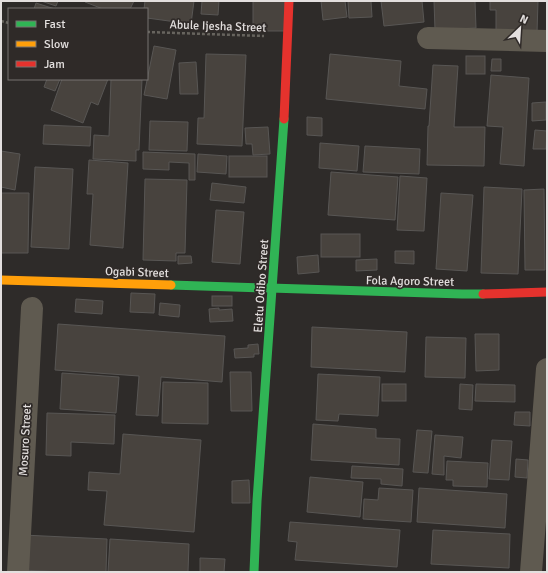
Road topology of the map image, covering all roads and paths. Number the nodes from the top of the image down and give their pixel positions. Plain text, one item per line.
1 (289, 1) edge
2 (148, 32) edge
3 (288, 37) junction
4 (428, 38) dead end
5 (547, 40) edge
6 (1, 280) edge
7 (273, 288) junction
8 (547, 292) edge
9 (32, 308) dead end
10 (547, 369) edge
11 (18, 572) edge
12 (254, 572) edge
13 (531, 572) edge

1 - 3 street, Eletu Odibo Street
2 - 3 path, Abule Ijesha Street
3 - 7 street, Eletu Odibo Street
4 - 5 street
6 - 7 street, Ogabi Street
7 - 8 street, Fola Agoro Street
7 - 12 street, Eletu Odibo Street
9 - 11 street, Mosuro Street
10 - 13 street

